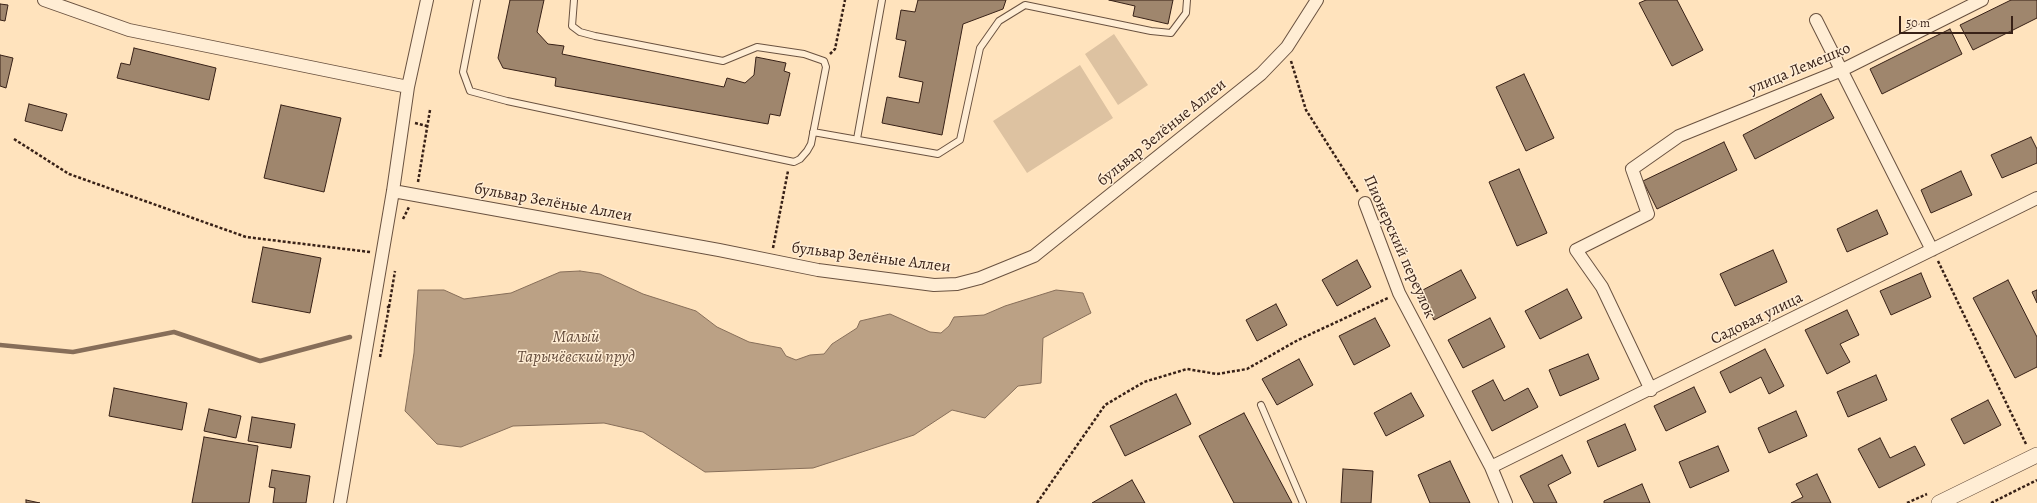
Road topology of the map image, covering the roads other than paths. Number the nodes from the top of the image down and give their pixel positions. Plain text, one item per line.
1 (44, 0) edge
2 (427, 0) edge
3 (477, 0) edge
4 (574, 0) edge
5 (882, 0) edge
6 (1187, 0) edge
7 (1317, 0) edge
8 (1982, 0) edge
9 (1816, 20) dead end
10 (1842, 70) junction
11 (408, 87) junction
12 (813, 132) junction
13 (857, 140) junction
14 (393, 191) junction
15 (2037, 198) edge
16 (1365, 203) road end
17 (1932, 250) junction
18 (1651, 390) junction
19 (1261, 404) dead end
20 (2032, 450) edge
21 (1491, 467) junction
22 (340, 503) edge
23 (1303, 503) edge
24 (1506, 503) edge
25 (1938, 503) edge

1 - 11 street
2 - 11 street
3 - 12 lane
4 - 12 lane
5 - 13 lane
6 - 13 lane
7 - 14 street, бульвар Зелёные Аллеи
8 - 10 street, улица Лемешко
9 - 10 street
10 - 17 street
10 - 18 street, улица Лемешко
11 - 14 street
12 - 13 lane
14 - 22 street
15 - 17 street, Садовая улица
16 - 21 street, Пионерский переулок
17 - 18 street, Садовая улица
18 - 21 street, Садовая улица
19 - 23 lane
20 - 25 street
21 - 24 street, Пионерский переулок

